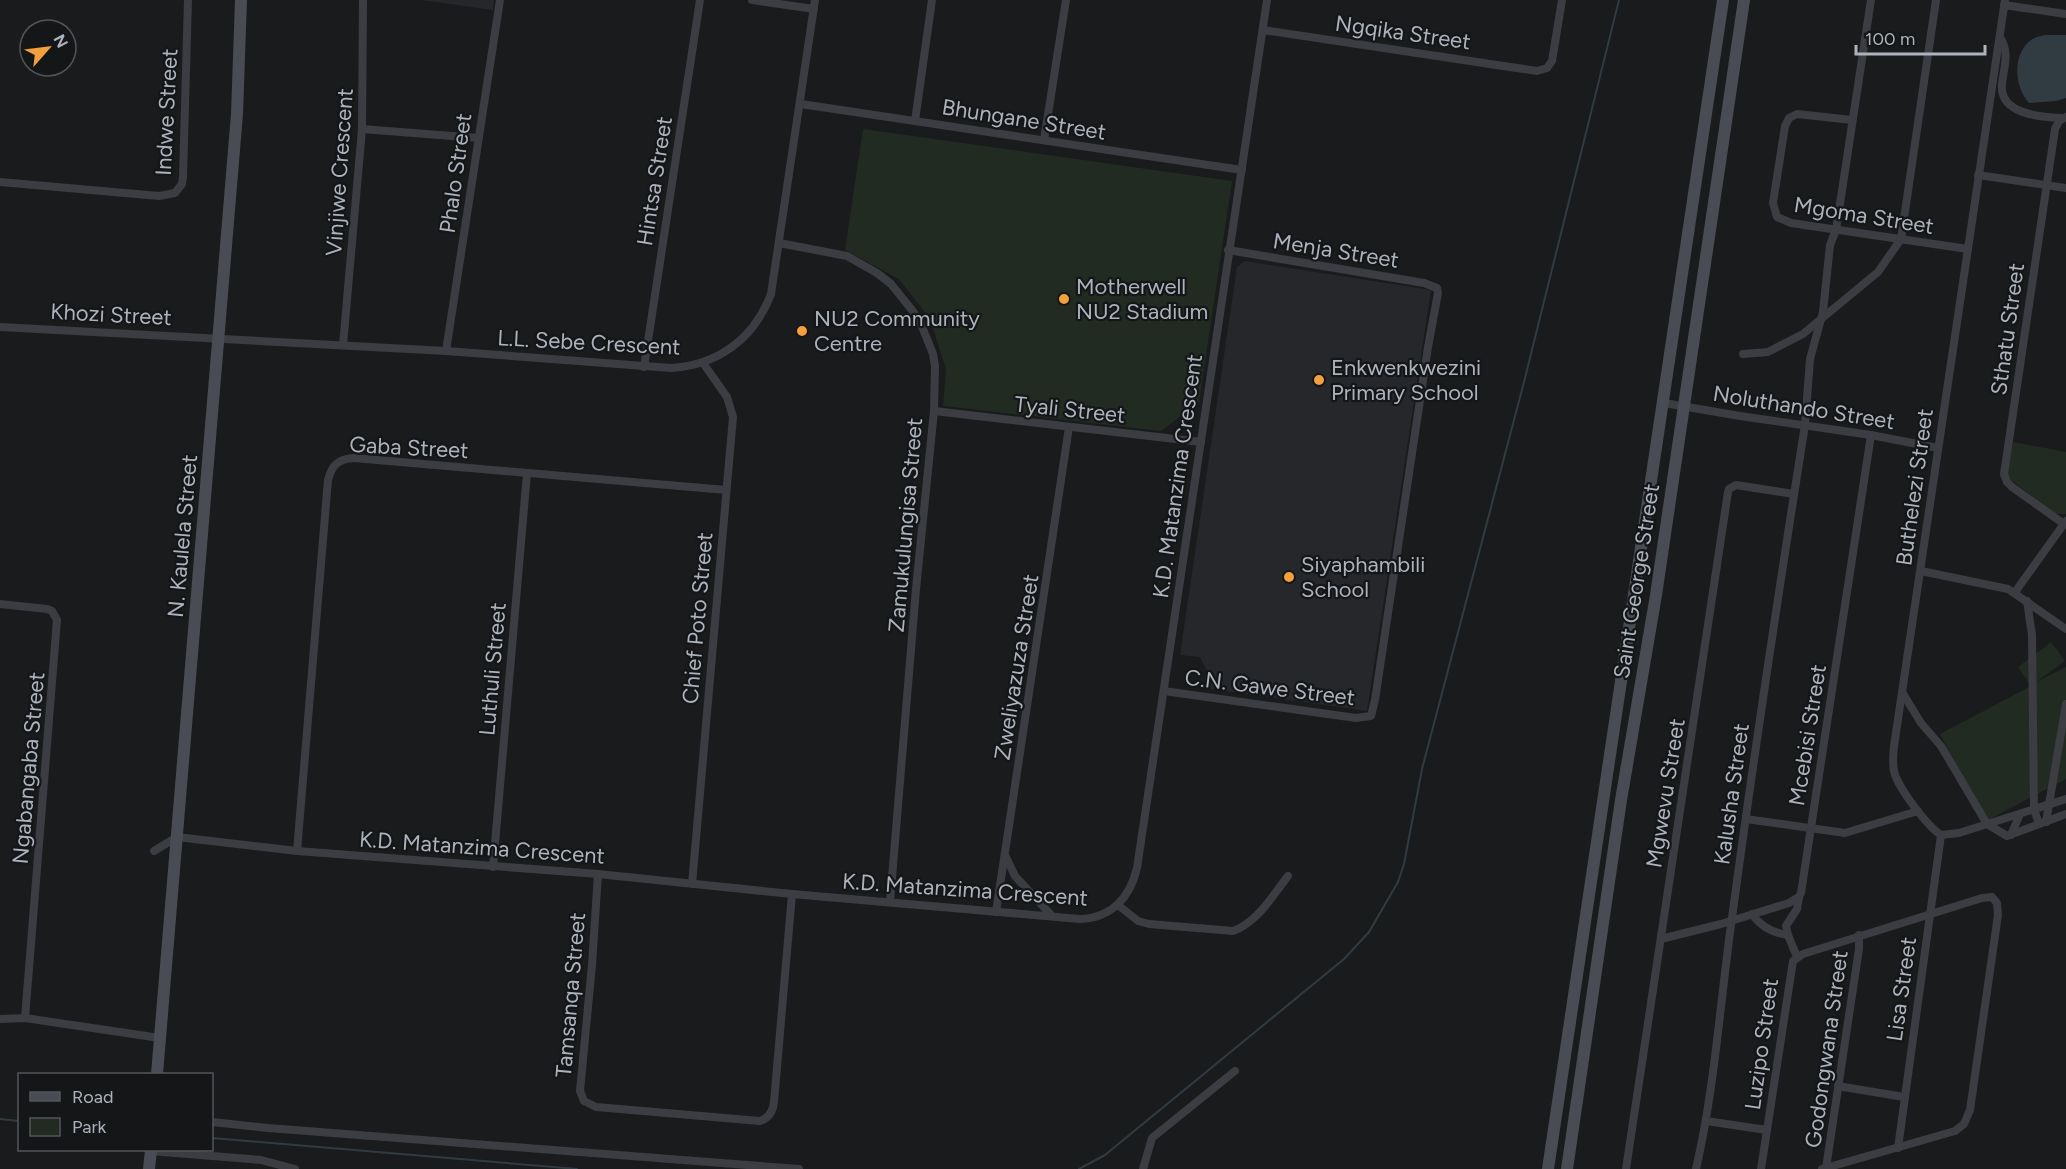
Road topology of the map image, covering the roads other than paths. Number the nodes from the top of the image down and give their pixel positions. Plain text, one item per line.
1 (188, 0) edge
2 (241, 0) edge
3 (363, 0) edge
4 (500, 0) edge
5 (700, 0) edge
6 (752, 0) edge
7 (932, 0) edge
8 (1066, 0) edge
9 (1267, 0) edge
10 (1562, 0) edge
11 (1723, 0) edge
12 (1744, 0) edge
13 (1870, 0) edge
14 (1936, 0) edge
15 (2005, 2) edge
16 (815, 5) edge
17 (2066, 14) edge
18 (1263, 30) junction
19 (2000, 37) junction
20 (801, 104) junction
21 (2064, 118) edge
22 (1852, 120) junction
23 (915, 121) junction
24 (362, 129) junction
25 (478, 138) junction
26 (1044, 140) junction
27 (1242, 170) junction
28 (1978, 175) junction
29 (0, 182) edge
30 (2047, 185) junction
31 (2066, 188) edge
32 (1836, 230) junction
33 (1900, 239) junction
34 (779, 243) junction
35 (1968, 249) junction
36 (1228, 250) junction
37 (1820, 320) junction
38 (0, 327) edge
39 (220, 338) junction
40 (343, 345) junction
41 (447, 351) junction
42 (1743, 354) dead end
43 (703, 363) junction
44 (644, 367) junction
45 (1664, 403) junction
46 (1684, 406) junction
47 (934, 411) junction
48 (1805, 425) junction
49 (1069, 427) junction
50 (1871, 435) junction
51 (1201, 442) junction
52 (1938, 448) junction
53 (527, 473) junction
54 (726, 490) junction
55 (1794, 494) junction
56 (2065, 523) edge
57 (1921, 572) junction
58 (2015, 592) junction
59 (2027, 601) junction
60 (0, 604) edge
61 (2066, 629) edge
62 (1164, 691) junction
63 (1902, 692) junction
64 (2066, 704) edge
65 (1371, 716) joint
66 (2066, 799) edge
67 (2050, 804) junction
68 (2034, 809) junction
69 (1918, 811) junction
70 (2020, 814) junction
71 (2066, 814) edge
72 (1746, 819) junction
73 (2042, 823) junction
74 (1987, 824) junction
75 (1811, 830) junction
76 (1941, 835) junction
77 (2011, 835) junction
78 (177, 837) junction
79 (154, 851) dead end
80 (297, 851) junction
81 (1005, 855) junction
82 (493, 867) junction
83 (598, 874) junction
84 (1288, 876) dead end
85 (692, 884) junction
86 (792, 894) junction
87 (1799, 897) junction
88 (890, 902) junction
89 (1118, 905) junction
90 (996, 912) junction
91 (1752, 914) junction
92 (1930, 914) junction
93 (1052, 916) junction
94 (1731, 921) junction
95 (1788, 935) junction
96 (1859, 935) junction
97 (1661, 939) junction
98 (1797, 957) junction
99 (25, 1018) junction
100 (0, 1019) edge
101 (160, 1038) junction
102 (1235, 1071) dead end
103 (157, 1073) edge
104 (1838, 1086) junction
105 (1904, 1097) junction
106 (1706, 1121) junction
107 (213, 1122) edge
108 (1767, 1130) junction
109 (1898, 1148) junction
110 (151, 1151) edge
111 (162, 1151) edge
112 (1824, 1168) edge
113 (149, 1169) edge
114 (295, 1169) edge
115 (799, 1169) edge
116 (1143, 1169) edge
117 (1548, 1169) edge
118 (1567, 1169) edge
119 (1626, 1169) edge
120 (1696, 1169) edge
121 (1761, 1169) edge

1 - 29 street, Indwe Street
2 - 39 main road, N. Kaulela Street
3 - 24 street, Vinjiwe Crescent
4 - 25 street, Phalo Street
5 - 44 street, Hintsa Street
6 - 16 street
7 - 23 street
8 - 26 street
9 - 18 street, K.D. Matanzima Crescent
10 - 18 street, Ngqika Street
11 - 45 main road, Saint George Street
12 - 46 main road, Saint George Street
13 - 22 street, Kalusha Street
14 - 33 street
15 - 17 street
15 - 19 street, Buthelezi Street
16 - 20 street, L.L. Sebe Crescent
18 - 27 street, K.D. Matanzima Crescent
19 - 21 street
19 - 28 street, Buthelezi Street
20 - 23 street, Bhungane Street
20 - 34 street, L.L. Sebe Crescent
21 - 30 street, Sthatu Street
22 - 32 street, Kalusha Street
22 - 32 street, Mgoma Street
23 - 26 street, Bhungane Street
24 - 25 street
24 - 40 street, Vinjiwe Crescent
25 - 41 street, Phalo Street
26 - 27 street, Bhungane Street
27 - 36 street, K.D. Matanzima Crescent
28 - 30 street
28 - 35 street, Buthelezi Street
30 - 31 street
30 - 56 street, Sthatu Street
32 - 33 street, Mgoma Street
32 - 37 street, Kalusha Street
33 - 35 street, Mgoma Street
33 - 37 street
34 - 43 street, L.L. Sebe Crescent
34 - 47 street, Zamukulungisa Street
35 - 52 street, Buthelezi Street
36 - 51 street, K.D. Matanzima Crescent
36 - 65 street, Menja Street
37 - 42 street
37 - 48 street, Kalusha Street
38 - 39 street, Khozi Street
39 - 40 street, L.L. Sebe Crescent
39 - 78 main road, N. Kaulela Street
40 - 41 street, L.L. Sebe Crescent
41 - 44 street, L.L. Sebe Crescent
43 - 44 street, L.L. Sebe Crescent
43 - 54 street, Chief Poto Street
45 - 46 street, Noluthando Street
45 - 117 main road, Saint George Street
46 - 48 street, Noluthando Street
46 - 118 main road, Saint George Street
47 - 49 street, Tyali Street
47 - 88 street, Zamukulungisa Street
48 - 50 street, Noluthando Street
48 - 55 street, Kalusha Street
49 - 51 street, Tyali Street
49 - 81 street, Zweliyazuza Street
50 - 52 street, Noluthando Street
50 - 75 street, Mcebisi Street
51 - 62 street, K.D. Matanzima Crescent
52 - 57 street, Buthelezi Street
53 - 54 street, Gaba Street
53 - 80 street, Gaba Street
53 - 82 street, Luthuli Street
54 - 85 street, Chief Poto Street
55 - 72 street, Kalusha Street
55 - 97 street, Mgwevu Street
56 - 58 street
57 - 58 street
57 - 63 street, Buthelezi Street
58 - 59 street
59 - 61 street
59 - 68 street
60 - 99 street, Ngabangaba Street
62 - 65 street, C.N. Gawe Street
62 - 89 street, K.D. Matanzima Crescent
63 - 69 street, Buthelezi Street
63 - 74 street
64 - 67 street
66 - 67 street
67 - 68 street
67 - 73 street
68 - 70 street
68 - 73 street
69 - 75 street
69 - 76 street, Buthelezi Street
70 - 74 street
70 - 77 street
71 - 73 street
72 - 75 street
72 - 94 street, Kalusha Street
73 - 77 street
74 - 76 street
74 - 77 street
75 - 87 street, Mcebisi Street
76 - 92 street, Lisa Street
78 - 79 street
78 - 80 street, K.D. Matanzima Crescent
78 - 101 main road, N. Kaulela Street
80 - 82 street, K.D. Matanzima Crescent
81 - 90 street, Zweliyazuza Street
81 - 93 street
82 - 83 street, K.D. Matanzima Crescent
83 - 85 street, K.D. Matanzima Crescent
83 - 86 street, Tamsanqa Street
84 - 89 street
85 - 86 street, K.D. Matanzima Crescent
86 - 88 street, K.D. Matanzima Crescent
87 - 91 street
87 - 95 street, Mcebisi Street
88 - 90 street, K.D. Matanzima Crescent
89 - 93 street, K.D. Matanzima Crescent
90 - 93 street, K.D. Matanzima Crescent
91 - 94 street
91 - 95 street
92 - 96 street, Luzipo Street
92 - 105 street, Lisa Street
92 - 109 street
94 - 97 street
94 - 106 street, Kalusha Street
95 - 98 street
96 - 98 street, Luzipo Street
96 - 104 street, Godongwana Street
97 - 119 street, Mgwevu Street
98 - 108 street, Luzipo Street
99 - 100 street
99 - 101 street
101 - 103 main road, N. Kaulela Street
102 - 116 street
104 - 105 street
104 - 112 street, Godongwana Street
105 - 109 street, Lisa Street
106 - 108 street
106 - 120 street, Kalusha Street
107 - 115 street
108 - 121 street, Luzipo Street
109 - 112 street
110 - 113 main road
111 - 114 street

